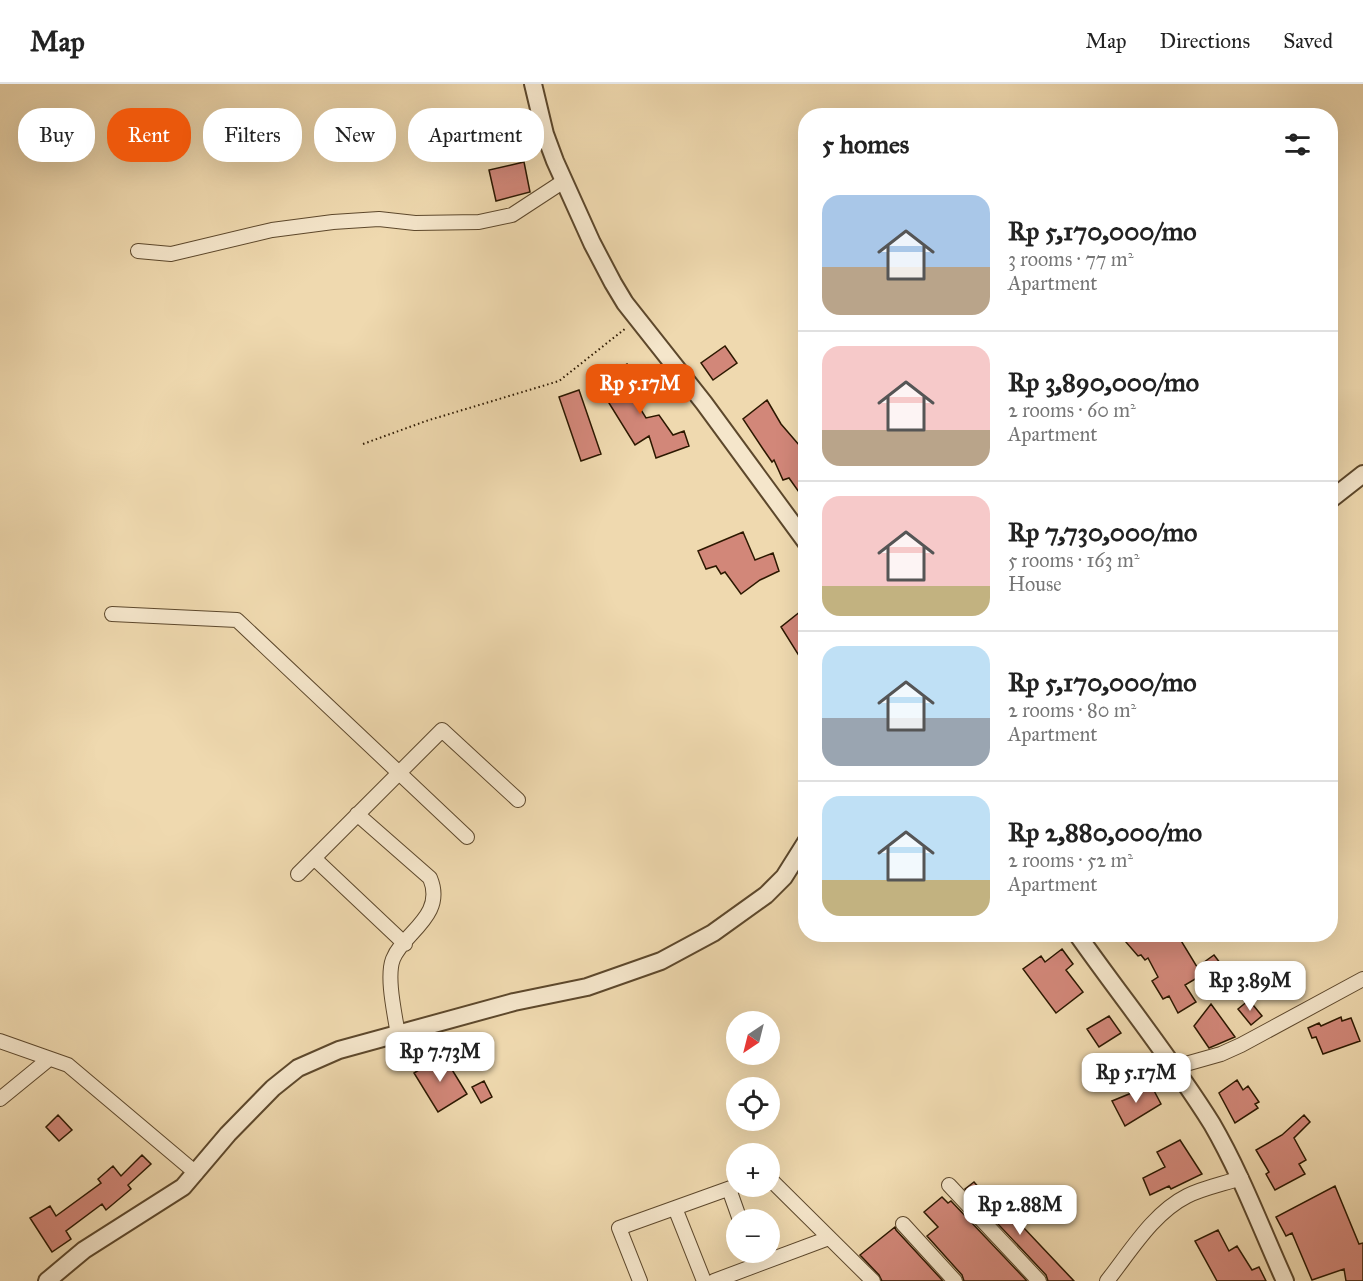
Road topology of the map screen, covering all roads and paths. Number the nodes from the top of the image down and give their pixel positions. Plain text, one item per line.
1 (533, 84) edge
2 (564, 181) junction
3 (138, 251) dead end
4 (637, 318) junction
5 (363, 444) dead end
6 (1363, 474) edge
7 (1338, 494) edge
8 (798, 531) edge
9 (112, 615) dead end
10 (398, 774) junction
11 (518, 800) dead end
12 (357, 813) junction
13 (467, 837) dead end
14 (798, 855) edge
15 (315, 859) junction
16 (298, 874) dead end
17 (1083, 942) edge
18 (405, 944) junction
19 (1363, 979) edge
20 (398, 1035) junction
21 (0, 1041) edge
22 (50, 1059) junction
23 (1175, 1067) junction
24 (0, 1098) edge
25 (196, 1173) junction
26 (1240, 1178) junction
27 (948, 1185) dead end
28 (780, 1189) edge
29 (726, 1190) edge
30 (675, 1208) junction
31 (903, 1224) dead end
32 (829, 1238) junction
33 (780, 1252) edge
34 (748, 1263) edge
35 (47, 1281) edge
36 (640, 1281) edge
37 (704, 1281) edge
38 (714, 1281) edge
39 (873, 1281) edge
40 (955, 1281) edge
41 (1039, 1281) edge
42 (1107, 1281) edge
43 (1285, 1281) edge

1 - 2 street
2 - 3 street
2 - 4 street
4 - 5 path
4 - 8 street
6 - 7 street
9 - 10 street
10 - 11 street
10 - 12 street
10 - 13 street
12 - 15 street
12 - 18 street
14 - 20 street
15 - 16 street
15 - 18 street
17 - 23 street
18 - 20 street
19 - 23 street
20 - 25 street
21 - 22 street
22 - 24 street
22 - 25 street
23 - 26 street
25 - 35 street
26 - 42 street
26 - 43 street
27 - 41 street
28 - 32 street
29 - 30 street
30 - 36 street
30 - 37 street
31 - 40 street
32 - 33 street
32 - 39 street
34 - 38 street

